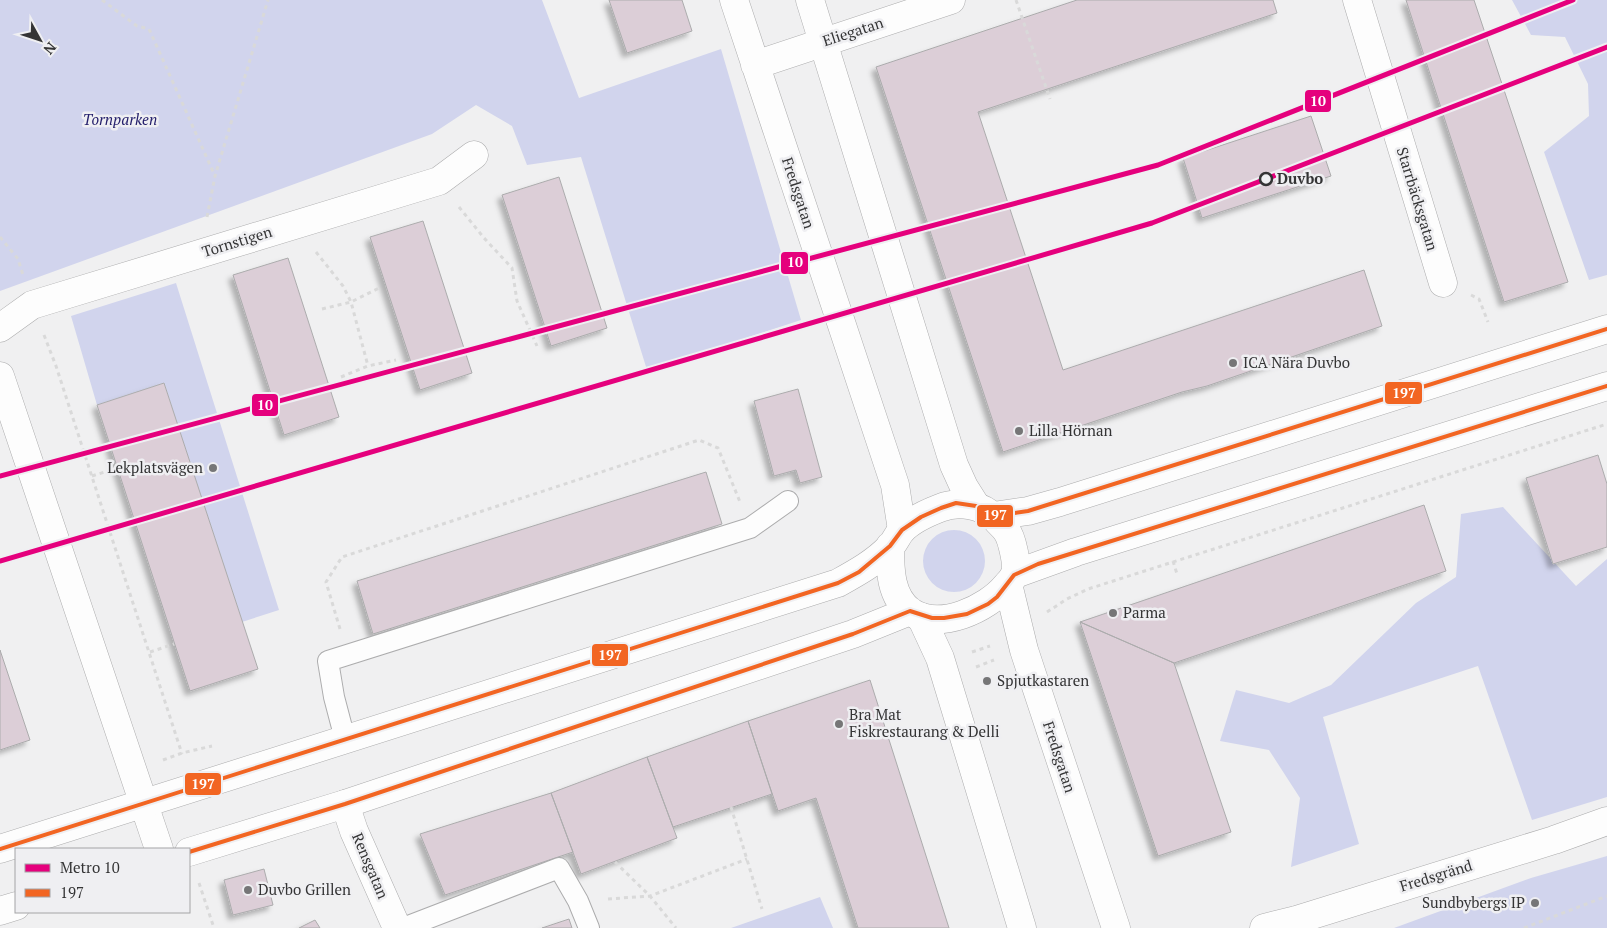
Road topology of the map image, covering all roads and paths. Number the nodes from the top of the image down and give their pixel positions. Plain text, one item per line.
1 (102, 0) edge
2 (268, 0) edge
3 (734, 0) edge
4 (810, 0) edge
5 (951, 0) edge
6 (1016, 0) edge
7 (1357, 0) edge
8 (824, 42) junction
9 (755, 65) junction
10 (1050, 98) dead end
11 (474, 155) dead end
12 (215, 176) junction
13 (439, 181) junction
14 (298, 224) junction
15 (0, 238) edge
16 (199, 254) junction
17 (1443, 283) dead end
18 (379, 288) dead end
19 (351, 302) junction
20 (32, 305) junction
21 (322, 309) dead end
22 (0, 328) edge
23 (1607, 329) edge
24 (537, 346) dead end
25 (396, 360) dead end
26 (368, 366) junction
27 (0, 376) edge
28 (341, 377) dead end
29 (1607, 386) edge
30 (117, 468) dead end
31 (92, 476) junction
32 (788, 501) dead end
33 (984, 511) junction
34 (750, 528) junction
35 (896, 538) junction
36 (1172, 555) dead end
37 (1177, 574) dead end
38 (1012, 579) junction
39 (916, 614) junction
40 (174, 644) dead end
41 (150, 652) junction
42 (347, 655) junction
43 (1002, 657) dead end
44 (975, 667) dead end
45 (345, 739) junction
46 (182, 753) dead end
47 (144, 804) junction
48 (345, 804) junction
49 (731, 807) dead end
50 (1607, 821) edge
51 (159, 848) edge
52 (0, 849) edge
53 (190, 852) edge
54 (747, 859) junction
55 (614, 862) dead end
56 (198, 878) dead end
57 (650, 896) junction
58 (1607, 896) edge
59 (578, 901) junction
60 (15, 906) edge
61 (762, 909) dead end
62 (0, 911) edge
63 (214, 928) edge
64 (397, 928) edge
65 (403, 928) edge
66 (589, 928) edge
67 (676, 928) edge
68 (1022, 928) edge
69 (1116, 928) edge
70 (1264, 928) edge
71 (1524, 928) edge

1 - 12 path
2 - 12 path
3 - 9 street, Fredsgatan
4 - 8 street
5 - 8 street, Eliegatan
6 - 10 path
7 - 17 street, Starrbäcksgatan
8 - 9 street, Eliegatan
8 - 33 street
9 - 35 street, Fredsgatan
11 - 13 street, Tornstigen
12 - 16 path
13 - 14 street, Tornstigen
13 - 24 path
14 - 16 street, Tornstigen
14 - 19 path
15 - 20 path
16 - 20 street, Tornstigen
18 - 19 path
19 - 21 path
19 - 26 path
20 - 22 street, Tornstigen
20 - 31 path
23 - 33 street
25 - 26 path
26 - 28 path
27 - 47 street
29 - 38 street
30 - 31 path
31 - 41 path
32 - 34 lane
33 - 35 street
33 - 38 street
34 - 42 lane
34 - 42 path
35 - 39 street
35 - 45 street
36 - 37 path
38 - 39 street
38 - 69 street, Fredsgatan
39 - 48 street
39 - 68 street
40 - 41 path
41 - 46 path
42 - 45 lane
43 - 44 path
45 - 47 street
47 - 51 street
47 - 52 street
48 - 53 street
48 - 64 street, Rensgatan
49 - 54 path
50 - 70 street, Fredsgränd
54 - 57 path
54 - 61 path
55 - 57 path
56 - 63 path
57 - 59 path
57 - 67 path
58 - 71 path
59 - 65 lane
59 - 66 lane
60 - 62 street

